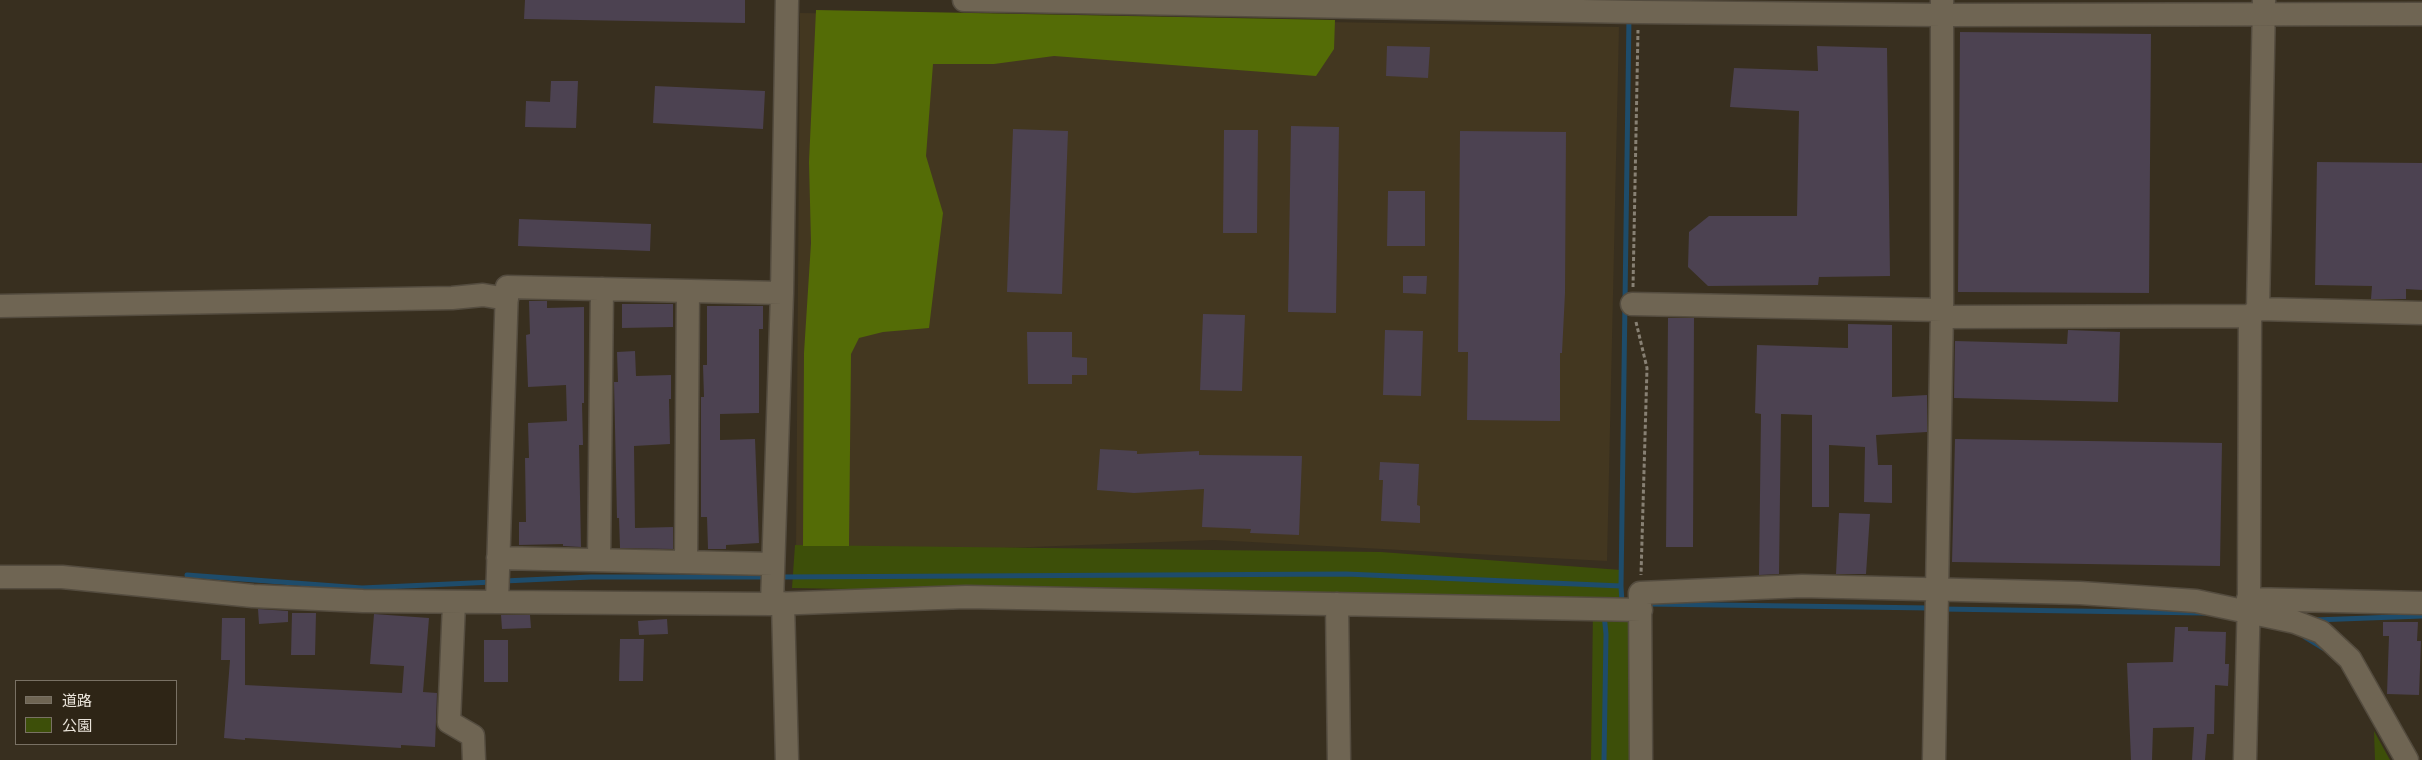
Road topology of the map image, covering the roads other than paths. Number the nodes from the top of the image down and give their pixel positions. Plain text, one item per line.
1 (787, 0) edge
2 (964, 0) edge
3 (1070, 1) edge
4 (1321, 3) edge
5 (1638, 6) edge
6 (2264, 7) edge
7 (1942, 8) edge
8 (2422, 14) edge
9 (602, 289) junction
10 (688, 291) junction
11 (782, 293) junction
12 (507, 299) junction
13 (1632, 304) road end
14 (0, 306) edge
15 (2254, 313) junction
16 (2422, 313) edge
17 (1942, 314) junction
18 (498, 558) junction
19 (599, 560) junction
20 (686, 562) junction
21 (773, 564) junction
22 (0, 577) edge
23 (1935, 589) junction
24 (497, 602) junction
25 (1641, 602) junction
26 (454, 603) junction
27 (2422, 603) edge
28 (778, 604) junction
29 (1337, 604) junction
30 (2248, 605) junction
31 (474, 760) edge
32 (787, 760) edge
33 (1339, 760) edge
34 (1641, 760) edge
35 (1934, 760) edge
36 (2245, 760) edge
37 (2407, 760) edge

1 - 11 street
2 - 3 street
3 - 4 street
4 - 5 street
5 - 7 street
6 - 7 street
6 - 8 street
6 - 15 street
7 - 17 street
9 - 10 street
9 - 12 street
9 - 19 street
10 - 11 street
10 - 20 street
11 - 21 street
12 - 14 street
12 - 18 street
13 - 17 street
15 - 16 street
15 - 17 street
15 - 30 street
17 - 23 street
18 - 19 street
18 - 24 street
19 - 20 street
20 - 21 street
21 - 28 street
22 - 26 street
23 - 25 street
23 - 30 street
23 - 35 street
24 - 26 street
24 - 28 street
25 - 29 street
25 - 34 street
26 - 31 street
27 - 30 street
28 - 29 street
28 - 32 street
29 - 33 street
30 - 36 street
30 - 37 street

